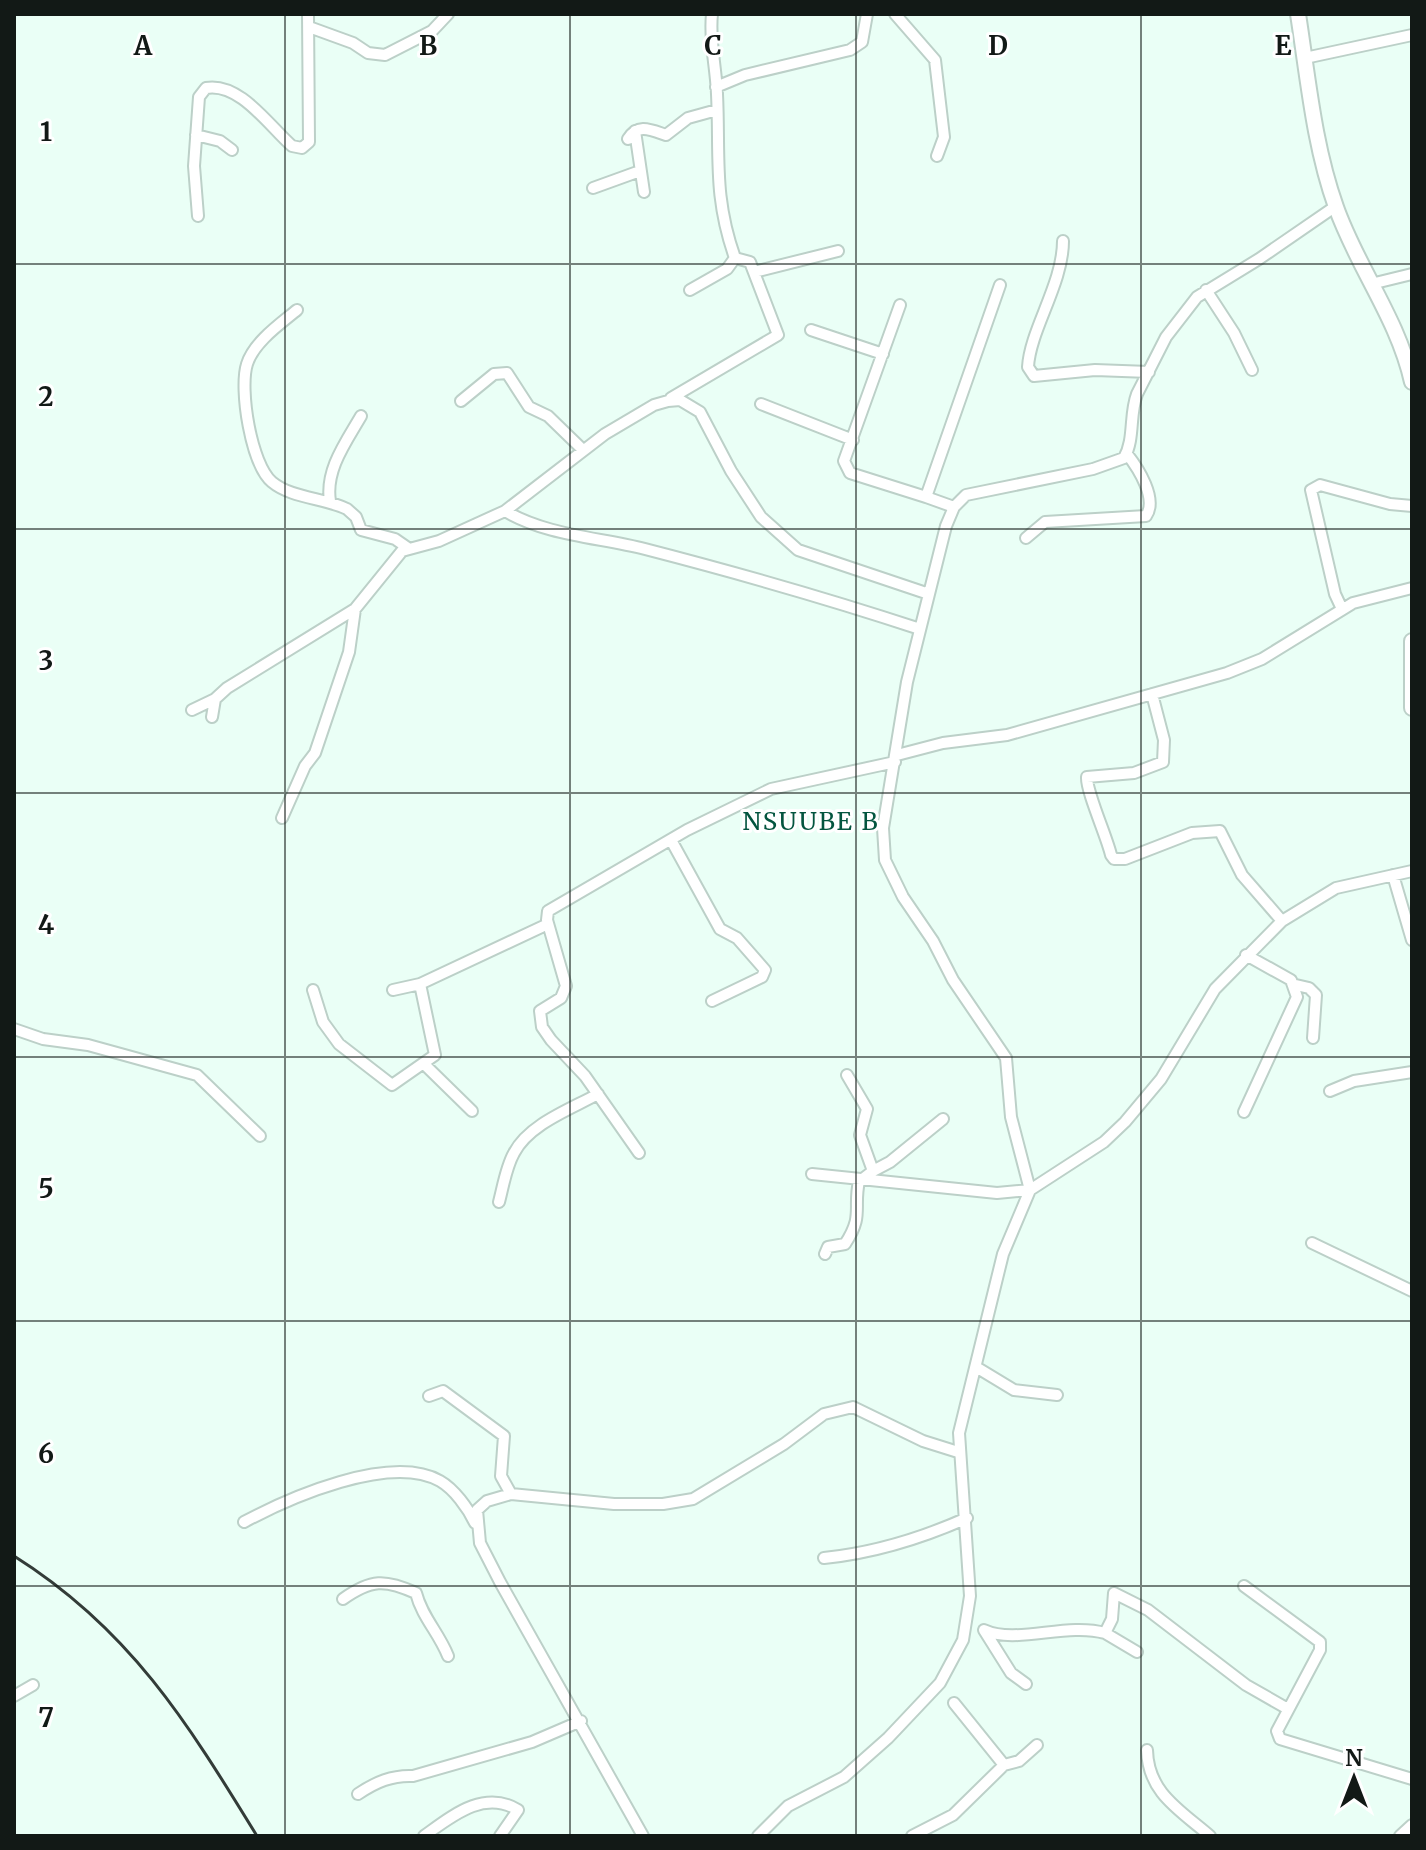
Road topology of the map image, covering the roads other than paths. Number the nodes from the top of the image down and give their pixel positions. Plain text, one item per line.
1 (308, 14) edge
2 (448, 14) edge
3 (712, 14) edge
4 (867, 14) edge
5 (895, 14) edge
6 (1298, 14) edge
7 (309, 27) junction
8 (1412, 35) edge
9 (1305, 58) junction
10 (716, 87) junction
11 (717, 110) junction
12 (196, 135) junction
13 (232, 150) dead end
14 (937, 156) dead end
15 (640, 171) junction
16 (593, 188) dead end
17 (644, 192) dead end
18 (1336, 206) junction
19 (198, 216) dead end
20 (1063, 241) dead end
21 (838, 251) dead end
22 (735, 258) junction
23 (754, 272) junction
24 (1412, 274) edge
25 (1371, 284) junction
26 (1000, 285) dead end
27 (690, 290) dead end
28 (1206, 290) junction
29 (900, 305) dead end
30 (297, 310) dead end
31 (811, 330) dead end
32 (883, 354) junction
33 (1252, 370) dead end
34 (1149, 372) junction
35 (1412, 382) edge
36 (461, 401) dead end
37 (668, 401) junction
38 (761, 404) dead end
39 (361, 416) dead end
40 (853, 440) junction
41 (583, 450) junction
42 (1127, 454) junction
43 (926, 497) junction
44 (330, 501) junction
45 (1412, 506) edge
46 (954, 507) junction
47 (505, 511) junction
48 (1026, 538) dead end
49 (408, 548) junction
50 (1412, 588) edge
51 (929, 594) junction
52 (355, 609) junction
53 (1342, 609) junction
54 (920, 629) junction
55 (1412, 641) edge
56 (1412, 660) edge
57 (1152, 694) junction
58 (215, 699) junction
59 (1412, 708) edge
60 (192, 710) dead end
61 (212, 717) dead end
62 (896, 758) junction
63 (282, 818) dead end
64 (671, 840) junction
65 (1412, 871) edge
66 (1393, 875) junction
67 (1282, 921) junction
68 (548, 924) junction
69 (1412, 940) edge
70 (1246, 955) junction
71 (420, 984) junction
72 (1296, 985) junction
73 (313, 990) dead end
74 (393, 990) dead end
75 (712, 1001) dead end
76 (14, 1029) edge
77 (1313, 1038) dead end
78 (424, 1064) junction
79 (1412, 1072) edge
80 (847, 1075) dead end
81 (1330, 1091) dead end
82 (598, 1094) junction
83 (472, 1111) dead end
84 (1244, 1112) dead end
85 (943, 1119) dead end
86 (260, 1136) dead end
87 (639, 1153) dead end
88 (873, 1171) junction
89 (812, 1174) dead end
90 (859, 1181) junction
91 (1030, 1190) junction
92 (499, 1202) dead end
93 (1312, 1243) dead end
94 (825, 1254) dead end
95 (1412, 1291) edge
96 (976, 1367) junction
97 (1057, 1395) dead end
98 (429, 1396) dead end
99 (958, 1452) junction
100 (511, 1494) junction
101 (967, 1518) junction
102 (244, 1522) dead end
103 (476, 1525) junction
104 (824, 1558) dead end
105 (1244, 1586) dead end
106 (343, 1599) dead end
107 (969, 1617) junction
108 (984, 1630) junction
109 (1105, 1633) junction
110 (1137, 1652) dead end
111 (448, 1656) dead end
112 (1026, 1684) dead end
113 (33, 1685) dead end
114 (14, 1696) edge
115 (954, 1703) dead end
116 (1288, 1709) junction
117 (581, 1721) junction
118 (1037, 1745) dead end
119 (1147, 1750) dead end
120 (1004, 1765) junction
121 (1412, 1779) edge
122 (358, 1794) dead end
123 (1411, 1830) edge
124 (424, 1836) edge
125 (500, 1836) edge
126 (643, 1836) edge
127 (758, 1836) edge
128 (912, 1836) edge
129 (1210, 1836) edge
130 (1400, 1836) edge

1 - 7 street
2 - 7 street
3 - 10 street
4 - 10 street
5 - 14 street
6 - 9 street
7 - 12 street
8 - 9 street
9 - 18 street
10 - 11 street
11 - 15 street
11 - 22 street
12 - 13 street
12 - 19 street
15 - 16 street
15 - 17 street
18 - 25 street
18 - 28 street
20 - 34 street
21 - 23 street
22 - 23 street
22 - 27 street
23 - 37 street
24 - 25 street
25 - 35 street
26 - 43 street
28 - 33 street
28 - 34 street
29 - 32 street
30 - 44 street
31 - 32 street
32 - 40 street
34 - 42 street
36 - 41 street
37 - 41 street
37 - 51 street
38 - 40 street
39 - 44 street
40 - 43 street
41 - 47 street
42 - 46 street
42 - 48 street
43 - 46 street
44 - 49 street
45 - 53 street
46 - 51 street
47 - 49 street
47 - 54 street
49 - 52 street
50 - 53 street
51 - 54 street
52 - 58 street
52 - 63 street
53 - 57 street
54 - 62 street
55 - 56 street
56 - 59 street
57 - 62 street
57 - 67 street
58 - 60 street
58 - 61 street
62 - 64 street
62 - 91 street
64 - 68 street
64 - 75 street
65 - 66 street
66 - 67 street
66 - 69 street
67 - 70 street
68 - 71 street
68 - 82 street
70 - 72 street
70 - 91 street
71 - 74 street
71 - 78 street
72 - 77 street
72 - 84 street
73 - 78 street
76 - 86 street
78 - 83 street
79 - 81 street
80 - 88 street
82 - 87 street
82 - 92 street
85 - 88 street
88 - 90 street
89 - 90 street
90 - 91 street
90 - 94 street
91 - 96 street
93 - 95 street
96 - 97 street
96 - 99 street
98 - 100 street
99 - 100 street
99 - 101 street
100 - 103 street
101 - 104 street
101 - 107 street
102 - 103 street
103 - 117 street
105 - 116 street
106 - 111 street
107 - 108 street
107 - 127 street
108 - 109 street
108 - 112 street
109 - 110 street
109 - 116 street
113 - 114 street
115 - 120 street
116 - 121 street
117 - 122 street
117 - 126 street
118 - 120 street
119 - 129 street
120 - 128 street
123 - 130 street
124 - 125 street

